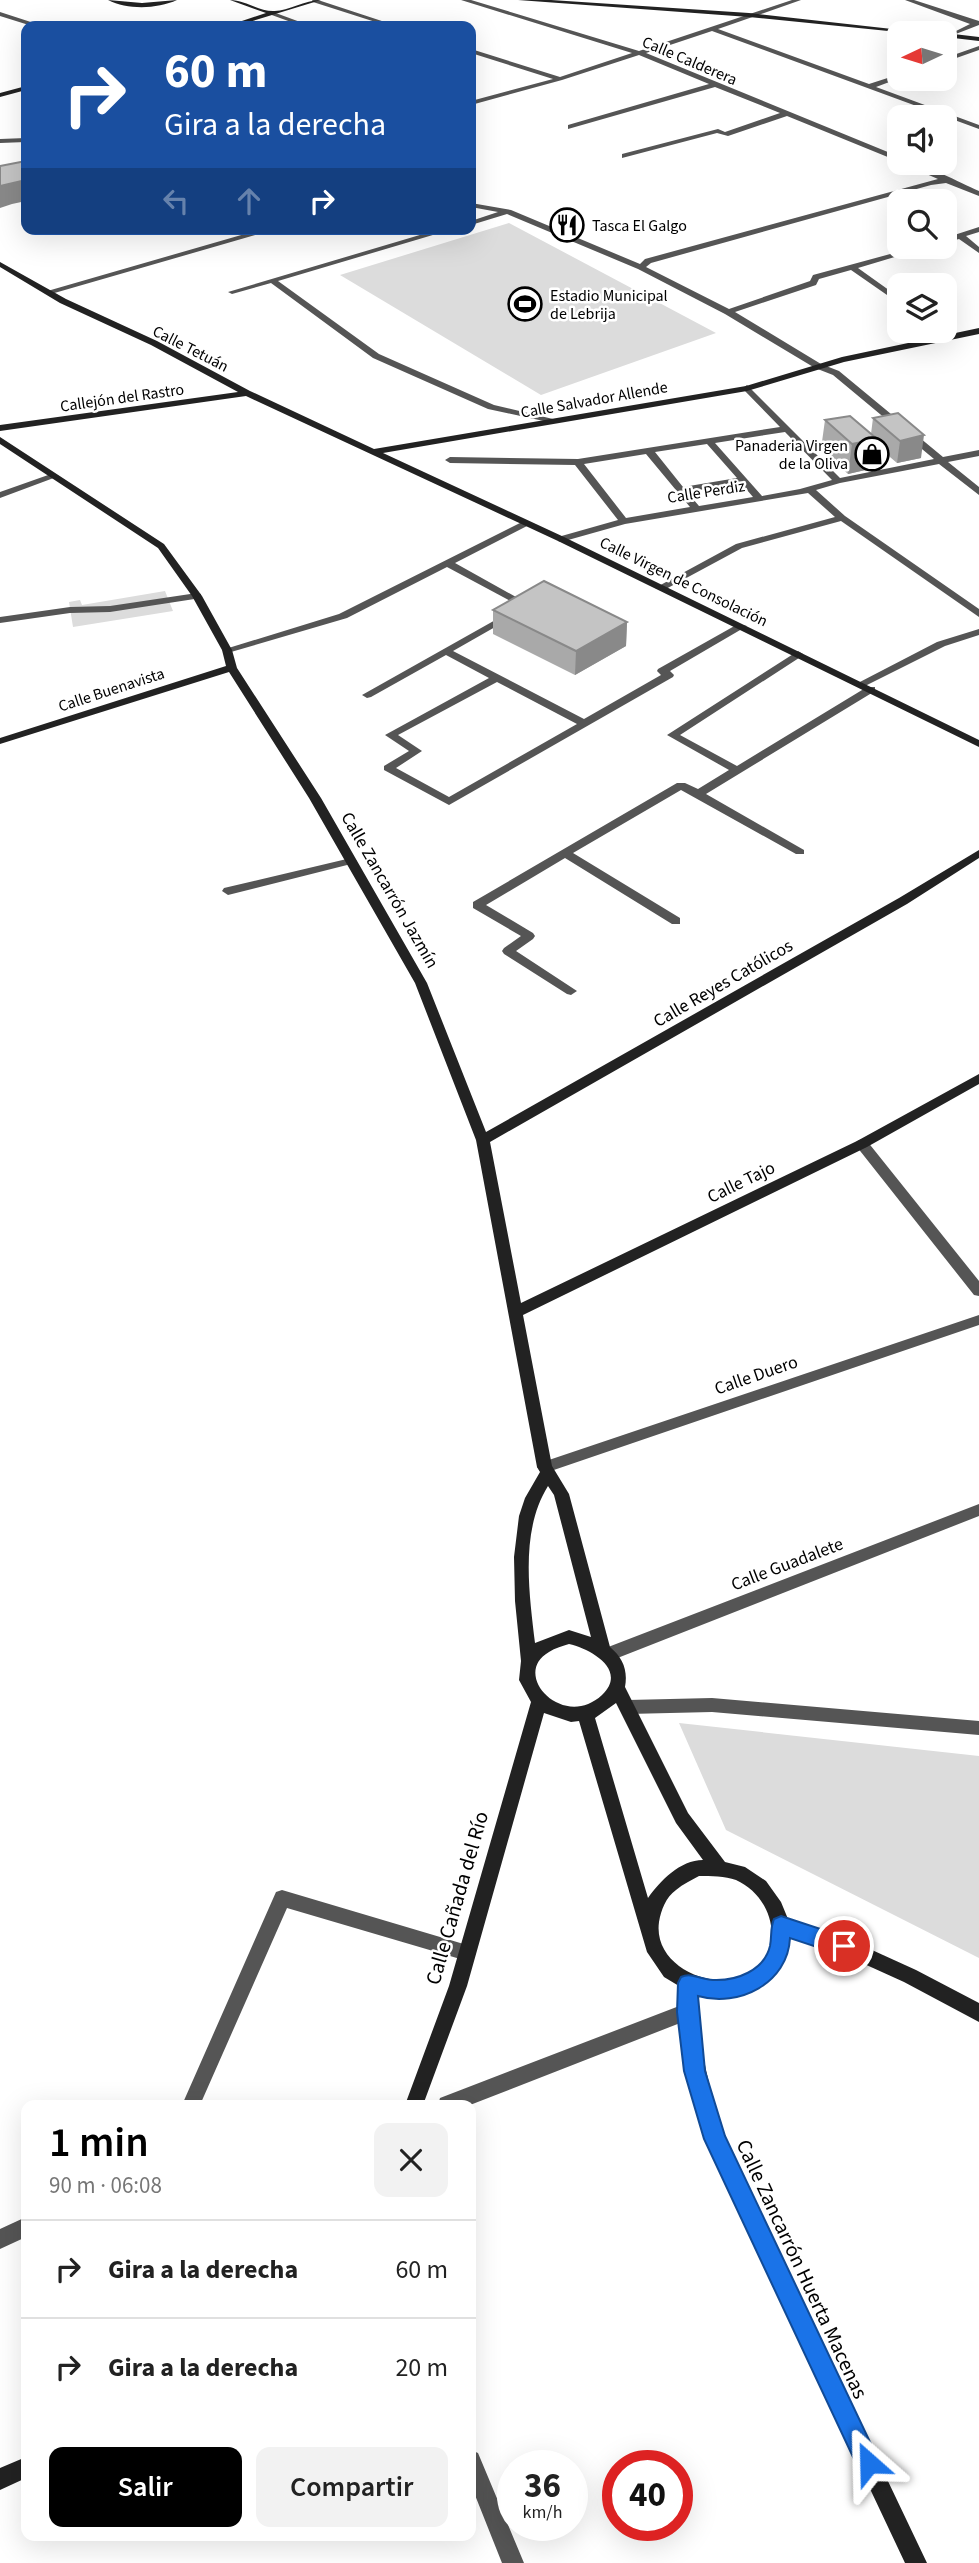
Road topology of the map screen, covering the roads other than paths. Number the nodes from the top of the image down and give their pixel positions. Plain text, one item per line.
1 (111, 0) edge
2 (174, 0) edge
3 (233, 0) edge
4 (316, 0) edge
5 (464, 0) edge
6 (521, 0) edge
7 (798, 0) edge
8 (908, 0) edge
9 (271, 13) junction
10 (0, 14) edge
11 (749, 15) junction
12 (22, 21) edge
13 (246, 21) edge
14 (294, 21) edge
15 (379, 21) edge
16 (977, 23) edge
17 (710, 28) junction
18 (887, 29) edge
19 (957, 31) edge
20 (957, 36) edge
21 (979, 39) edge
22 (979, 48) edge
23 (476, 53) edge
24 (640, 53) junction
25 (957, 56) edge
26 (560, 79) junction
27 (887, 80) edge
28 (713, 85) junction
29 (871, 86) junction
30 (21, 89) edge
31 (0, 95) edge
32 (476, 102) edge
33 (785, 114) junction
34 (571, 127) dead end
35 (979, 127) edge
36 (21, 140) edge
37 (0, 141) edge
38 (887, 155) edge
39 (625, 156) dead end
40 (936, 175) edge
41 (949, 180) junction
42 (979, 194) edge
43 (476, 206) edge
44 (508, 212) junction
45 (476, 222) edge
46 (979, 229) edge
47 (239, 235) edge
48 (429, 235) edge
49 (961, 236) junction
50 (957, 237) edge
51 (979, 251) edge
52 (887, 257) edge
53 (0, 264) edge
54 (641, 267) junction
55 (852, 267) junction
56 (274, 282) junction
57 (48, 292) junction
58 (232, 292) dead end
59 (887, 293) edge
60 (728, 312) junction
61 (979, 331) edge
62 (957, 333) edge
63 (909, 343) edge
64 (818, 366) junction
65 (747, 388) junction
66 (247, 393) junction
67 (550, 421) junction
68 (0, 428) edge
69 (785, 429) junction
70 (0, 440) edge
71 (709, 441) junction
72 (649, 451) junction
73 (372, 452) junction
74 (979, 453) edge
75 (450, 460) dead end
76 (942, 461) junction
77 (578, 463) junction
78 (54, 476) junction
79 (743, 480) junction
80 (838, 481) junction
81 (810, 489) junction
82 (681, 490) junction
83 (979, 492) edge
84 (0, 495) edge
85 (760, 499) junction
86 (696, 509) junction
87 (842, 518) junction
88 (624, 521) junction
89 (524, 524) junction
90 (561, 539) junction
91 (449, 565) junction
92 (660, 588) junction
93 (197, 596) junction
94 (979, 614) edge
95 (0, 620) edge
96 (742, 626) junction
97 (979, 632) edge
98 (228, 650) junction
99 (447, 652) junction
100 (798, 654) junction
101 (232, 667) junction
102 (498, 677) junction
103 (866, 687) junction
104 (367, 695) dead end
105 (585, 724) junction
106 (0, 741) edge
107 (979, 744) edge
108 (737, 769) junction
109 (698, 794) junction
110 (800, 852) dead end
111 (565, 853) junction
112 (979, 853) edge
113 (351, 861) junction
114 (229, 891) dead end
115 (676, 921) dead end
116 (571, 991) dead end
117 (979, 1078) edge
118 (483, 1140) junction
119 (862, 1144) junction
120 (979, 1291) edge
121 (516, 1312) junction
122 (979, 1320) edge
123 (546, 1471) junction
124 (979, 1510) edge
125 (606, 1651) junction
126 (529, 1661) junction
127 (616, 1686) junction
128 (539, 1702) junction
129 (628, 1707) junction
130 (585, 1713) junction
131 (979, 1728) edge
132 (719, 1868) junction
133 (781, 1925) junction
134 (649, 1929) junction
135 (467, 1953) junction
136 (688, 1983) junction
137 (687, 2012) junction
138 (979, 2013) edge
139 (193, 2100) edge
140 (416, 2100) edge
141 (460, 2100) edge
142 (21, 2229) edge
143 (0, 2239) edge
144 (21, 2469) edge
145 (476, 2472) edge
146 (0, 2479) edge
147 (513, 2563) edge
148 (916, 2563) edge

1 - 2 street
3 - 9 street
4 - 9 street
4 - 15 street
5 - 24 street, Calle Calderera
6 - 11 street
7 - 11 street
8 - 16 street
9 - 13 street
9 - 14 street
10 - 12 street
11 - 17 street
11 - 18 street
16 - 19 street
17 - 24 street
17 - 29 street
20 - 21 street
22 - 25 street
23 - 26 street
24 - 26 street
24 - 28 street, Calle Calderera
26 - 32 street
27 - 29 street
28 - 33 street, Calle Calderera
28 - 34 street
29 - 35 street
30 - 31 street
33 - 38 street, Calle Calderera
33 - 39 street
36 - 37 street
40 - 41 street
41 - 42 street
41 - 54 street
43 - 44 street
44 - 45 street
44 - 54 street
46 - 49 street
47 - 57 street
48 - 56 street
49 - 50 street
49 - 51 street
52 - 55 street
53 - 57 street, Calle Tetuán
54 - 60 street
55 - 59 street
55 - 60 street
56 - 58 street
56 - 67 street
57 - 66 street, Calle Tetuán
60 - 64 street
61 - 62 street, Calle Salvador Allende
63 - 64 street, Calle Salvador Allende
64 - 65 street, Calle Salvador Allende
64 - 76 street
65 - 67 street, Calle Salvador Allende
65 - 69 street
66 - 68 street, Callejón del Rastro
66 - 73 street, Calle Tetuán
67 - 73 street, Calle Salvador Allende
69 - 71 street
69 - 80 street
70 - 78 street, Calle Zancarrón Jazmín
71 - 72 street
71 - 79 street
72 - 77 street
72 - 82 street
73 - 89 street, Calle Virgen de Consolación
74 - 76 street, Calle Perdiz
75 - 77 street
76 - 80 street, Calle Perdiz
76 - 83 street
77 - 88 street
78 - 84 street
78 - 93 street, Calle Zancarrón Jazmín
79 - 82 street
79 - 85 street
80 - 81 street, Calle Perdiz
81 - 85 street, Calle Perdiz
81 - 87 street
82 - 86 street
85 - 86 street, Calle Perdiz
86 - 88 street, Calle Perdiz
87 - 92 street
87 - 94 street
88 - 90 street, Calle Perdiz
89 - 90 street, Calle Virgen de Consolación
89 - 91 street
90 - 92 street, Calle Virgen de Consolación
91 - 98 street
91 - 99 street
92 - 96 street, Calle Virgen de Consolación
93 - 95 street
93 - 98 street, Calle Zancarrón Jazmín
96 - 100 street, Calle Virgen de Consolación
96 - 105 street
97 - 103 street
98 - 101 street, Calle Zancarrón Jazmín
99 - 102 street
99 - 104 street
100 - 103 street, Calle Virgen de Consolación
100 - 108 street
101 - 106 street, Calle Buenavista
101 - 113 street, Calle Zancarrón Jazmín
102 - 105 street
102 - 105 street
103 - 107 street, Calle Virgen de Consolación
103 - 108 street
108 - 109 street
109 - 110 street
109 - 111 street
111 - 115 street
111 - 116 street
112 - 118 street, Calle Reyes Católicos
113 - 114 street
113 - 118 street, Calle Zancarrón Jazmín
117 - 119 street, Calle Tajo
118 - 121 street, Calle Zancarrón Jazmín
119 - 120 street
119 - 121 street, Calle Tajo
121 - 123 street, Calle Zancarrón Jazmín
122 - 123 street, Calle Duero
123 - 125 street, Calle Zancarrón Jazmín
123 - 126 street
124 - 125 street, Calle Guadalete
125 - 126 street
125 - 127 street
126 - 128 street
127 - 129 street
127 - 130 street
128 - 130 street
128 - 135 street, Calle Cañada del Río
129 - 131 street
129 - 132 street
130 - 134 street
132 - 133 street
132 - 134 street
133 - 136 street
133 - 138 street
134 - 136 street
135 - 139 street
135 - 140 street, Calle Cañada del Río
136 - 137 street, Calle Zancarrón Huerta Macenas
137 - 141 street
137 - 148 street, Calle Zancarrón Huerta Macenas
142 - 143 street
144 - 146 street
145 - 147 street

